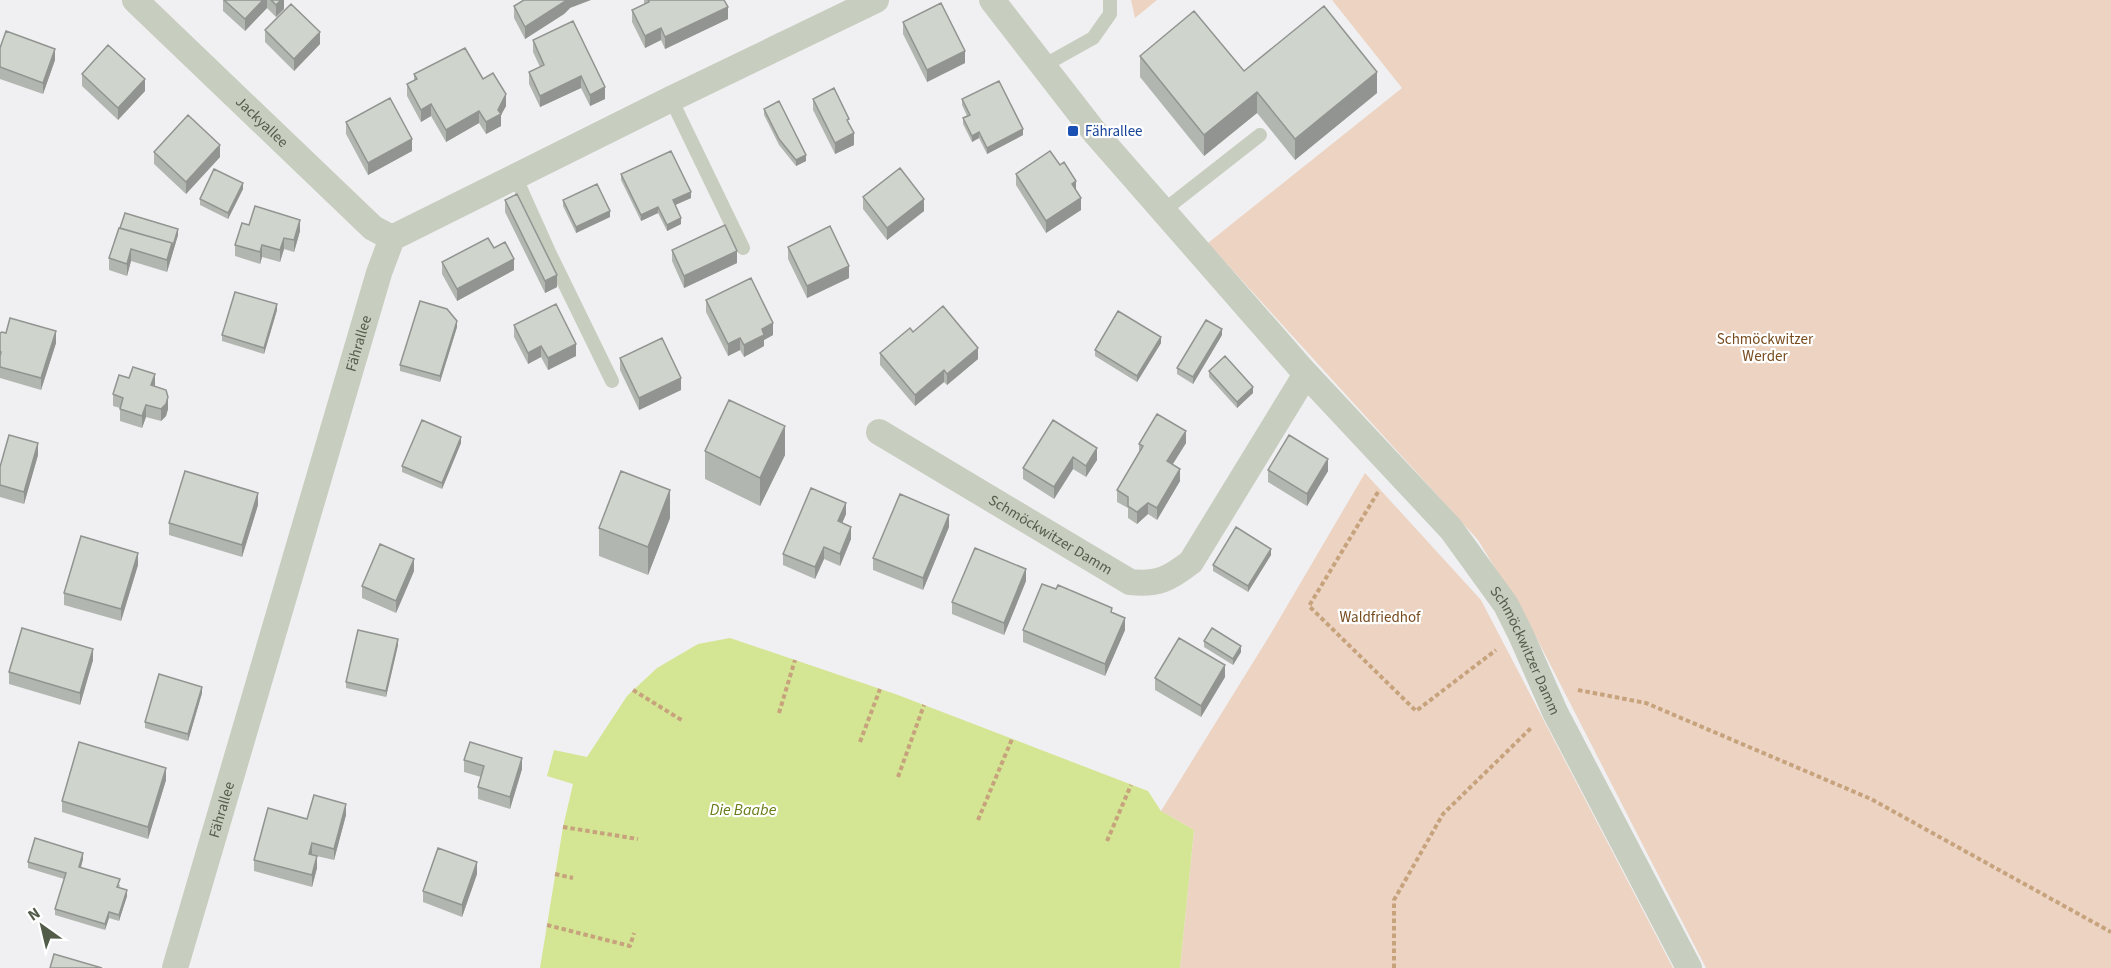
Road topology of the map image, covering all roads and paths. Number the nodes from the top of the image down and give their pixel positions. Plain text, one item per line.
1 (135, 0) edge
2 (876, 0) edge
3 (992, 0) edge
4 (1110, 0) edge
5 (1043, 66) junction
6 (671, 99) junction
7 (1260, 135) dead end
8 (515, 176) junction
9 (1163, 211) junction
10 (392, 238) junction
11 (743, 248) dead end
12 (1305, 374) junction
13 (612, 381) dead end
14 (879, 432) dead end
15 (1395, 469) junction
16 (1521, 635) junction
17 (795, 660) dead end
18 (1542, 683) junction
19 (880, 689) dead end
20 (633, 690) dead end
21 (924, 705) dead end
22 (1555, 712) junction
23 (779, 713) dead end
24 (683, 722) dead end
25 (1012, 739) dead end
26 (860, 742) dead end
27 (898, 777) dead end
28 (1131, 785) dead end
29 (978, 820) dead end
30 (562, 827) dead end
31 (638, 839) dead end
32 (1107, 841) dead end
33 (555, 874) dead end
34 (573, 878) dead end
35 (547, 925) dead end
36 (2111, 932) edge
37 (634, 933) dead end
38 (175, 968) edge
39 (1394, 968) edge
40 (1689, 968) edge

1 - 10 street, Jackyallee
2 - 6 street
3 - 5 street, Schmöckwitzer Damm
4 - 5 lane
5 - 9 street, Schmöckwitzer Damm
6 - 8 street
6 - 11 lane
7 - 9 lane
8 - 10 street
8 - 13 lane
9 - 12 street, Schmöckwitzer Damm
10 - 38 street, Fährallee
12 - 14 street, Schmöckwitzer Damm
12 - 15 street, Schmöckwitzer Damm
15 - 16 street, Schmöckwitzer Damm
15 - 16 path
16 - 18 street, Schmöckwitzer Damm
17 - 23 path
18 - 22 street, Schmöckwitzer Damm
18 - 36 path
19 - 26 path
20 - 24 path
21 - 27 path
22 - 39 path
22 - 40 street, Schmöckwitzer Damm
25 - 29 path
28 - 32 path
30 - 31 path
33 - 34 path
35 - 37 path

